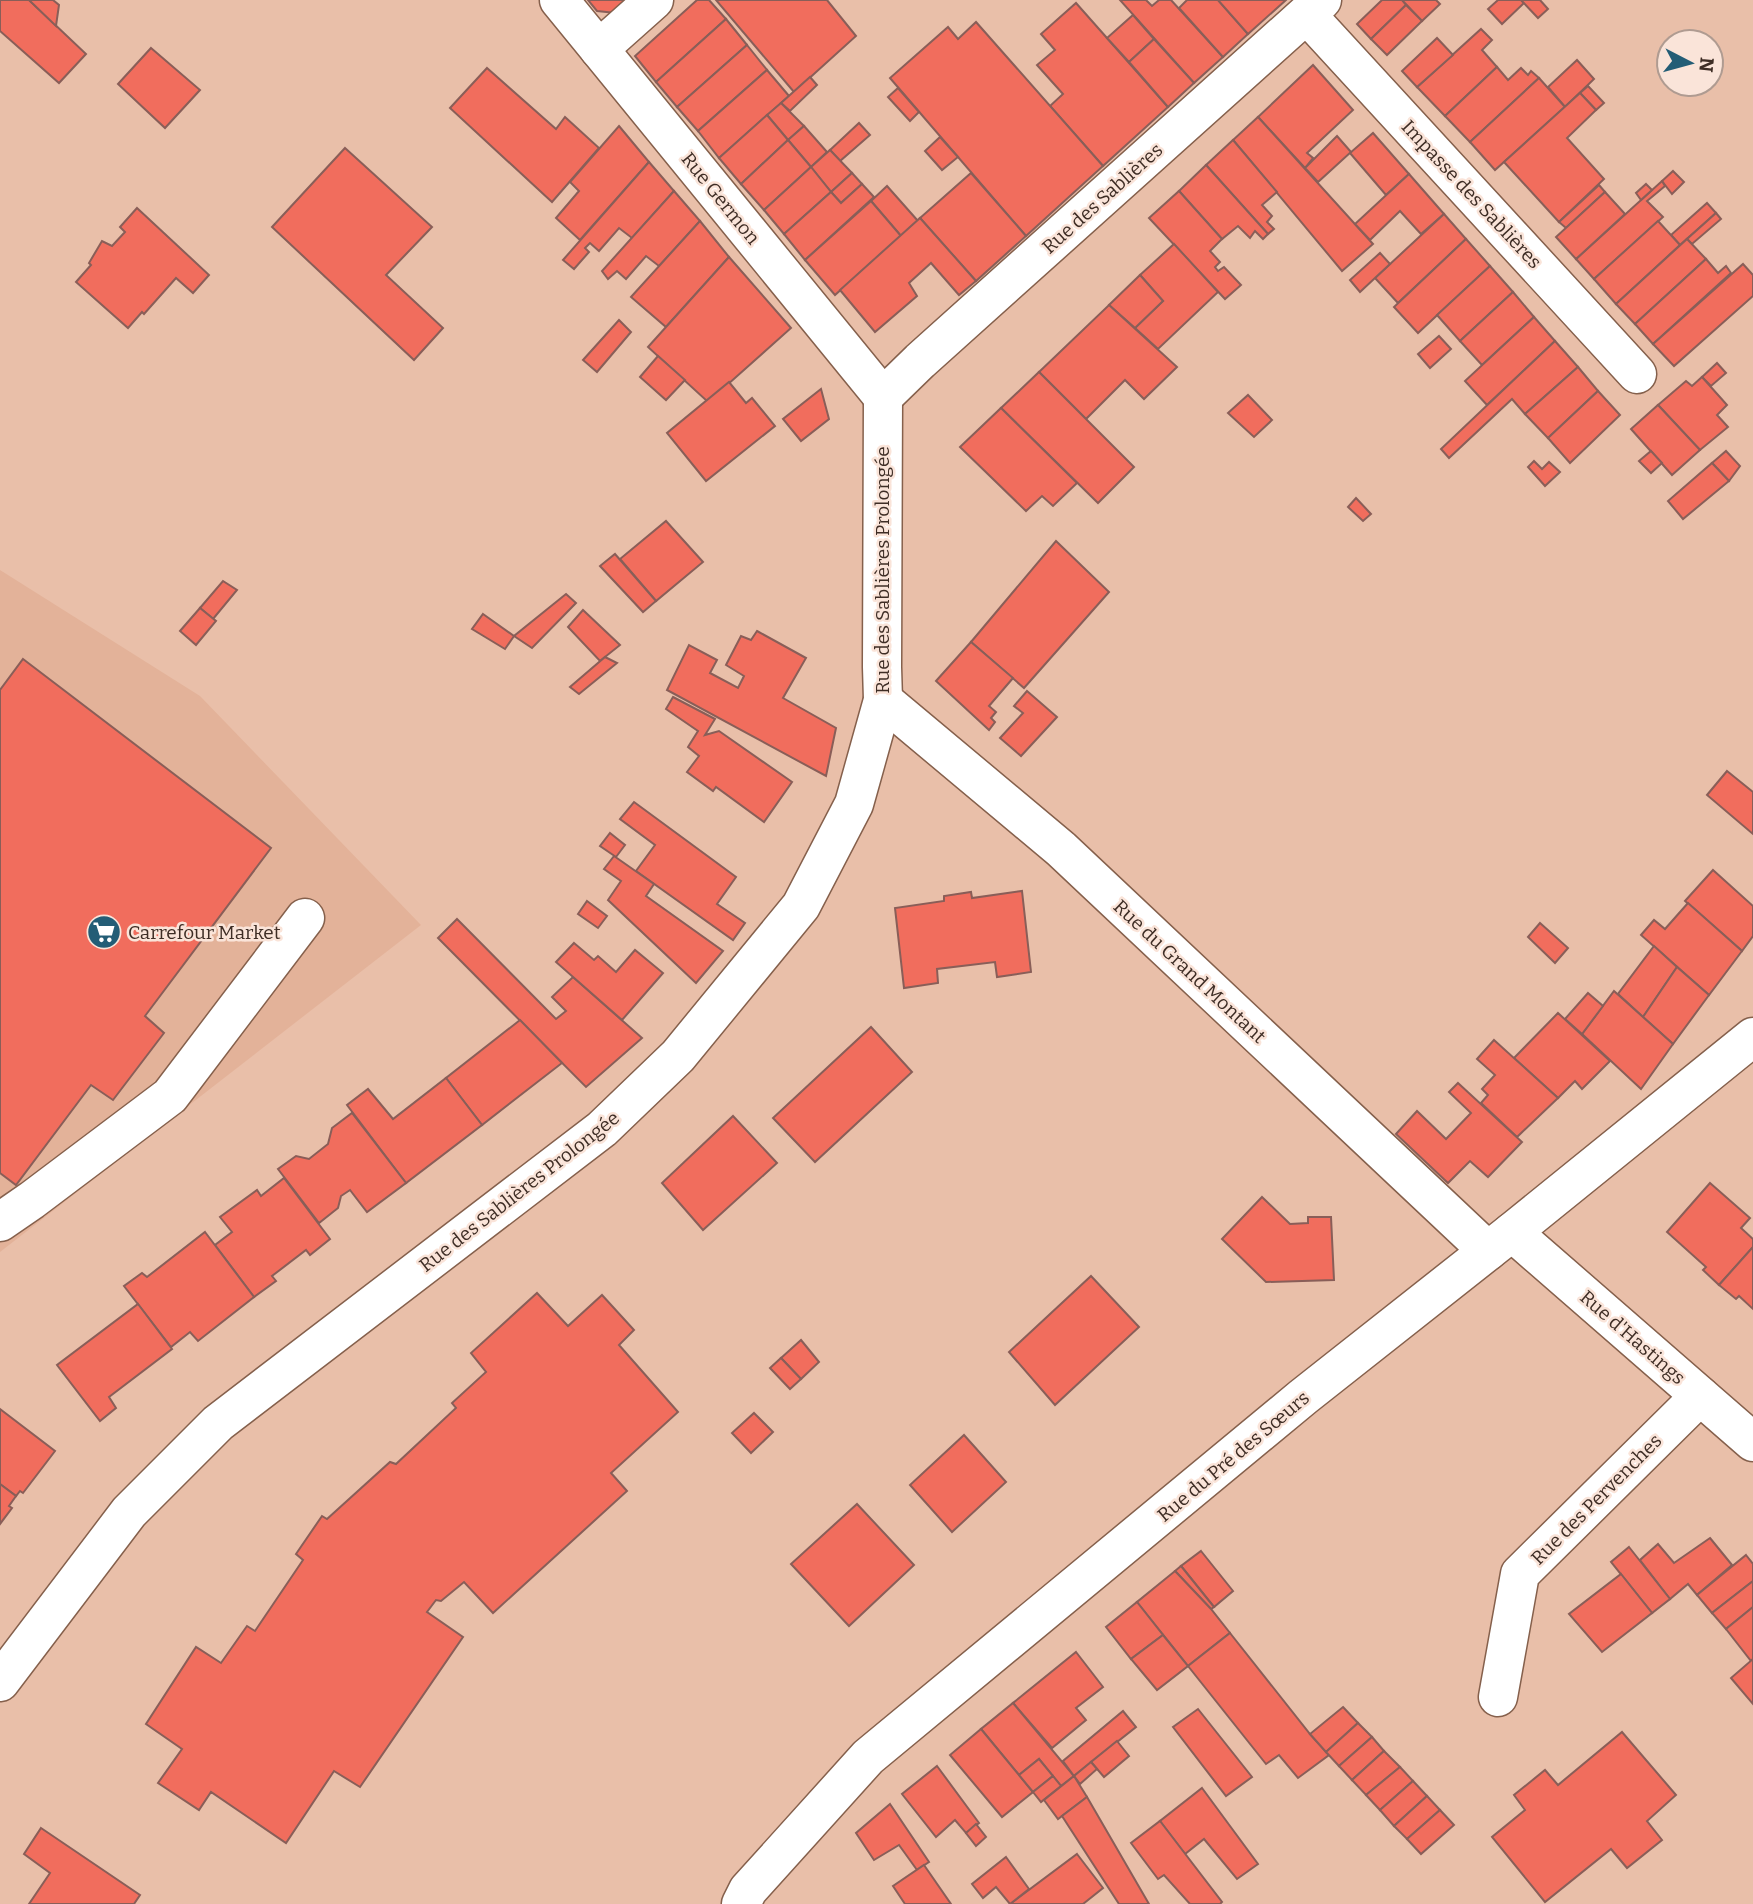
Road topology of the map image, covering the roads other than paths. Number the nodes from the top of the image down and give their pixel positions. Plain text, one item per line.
1 (559, 0) edge
2 (654, 0) edge
3 (1315, 7) edge
4 (599, 49) junction
5 (1637, 374) dead end
6 (883, 397) junction
7 (883, 700) junction
8 (305, 918) dead end
9 (1753, 1037) edge
10 (0, 1222) edge
11 (1500, 1242) junction
12 (1700, 1395) junction
13 (1753, 1442) edge
14 (0, 1682) edge
15 (1498, 1697) dead end
16 (741, 1904) edge

1 - 4 street, Rue Germon
2 - 4 street
3 - 5 street, Impasse des Sablières
3 - 6 street, Rue des Sablières
4 - 6 street, Rue Germon
6 - 7 street, Rue des Sablières Prolongée
7 - 11 street, Rue du Grand Montant
7 - 14 street, Rue des Sablières Prolongée
8 - 10 street
9 - 11 street, Rue du Pré des Sœurs
11 - 12 street, Rue d'Hastings
11 - 16 street, Rue du Pré des Sœurs
12 - 13 street, Rue d'Hastings
12 - 15 street, Rue des Pervenches

